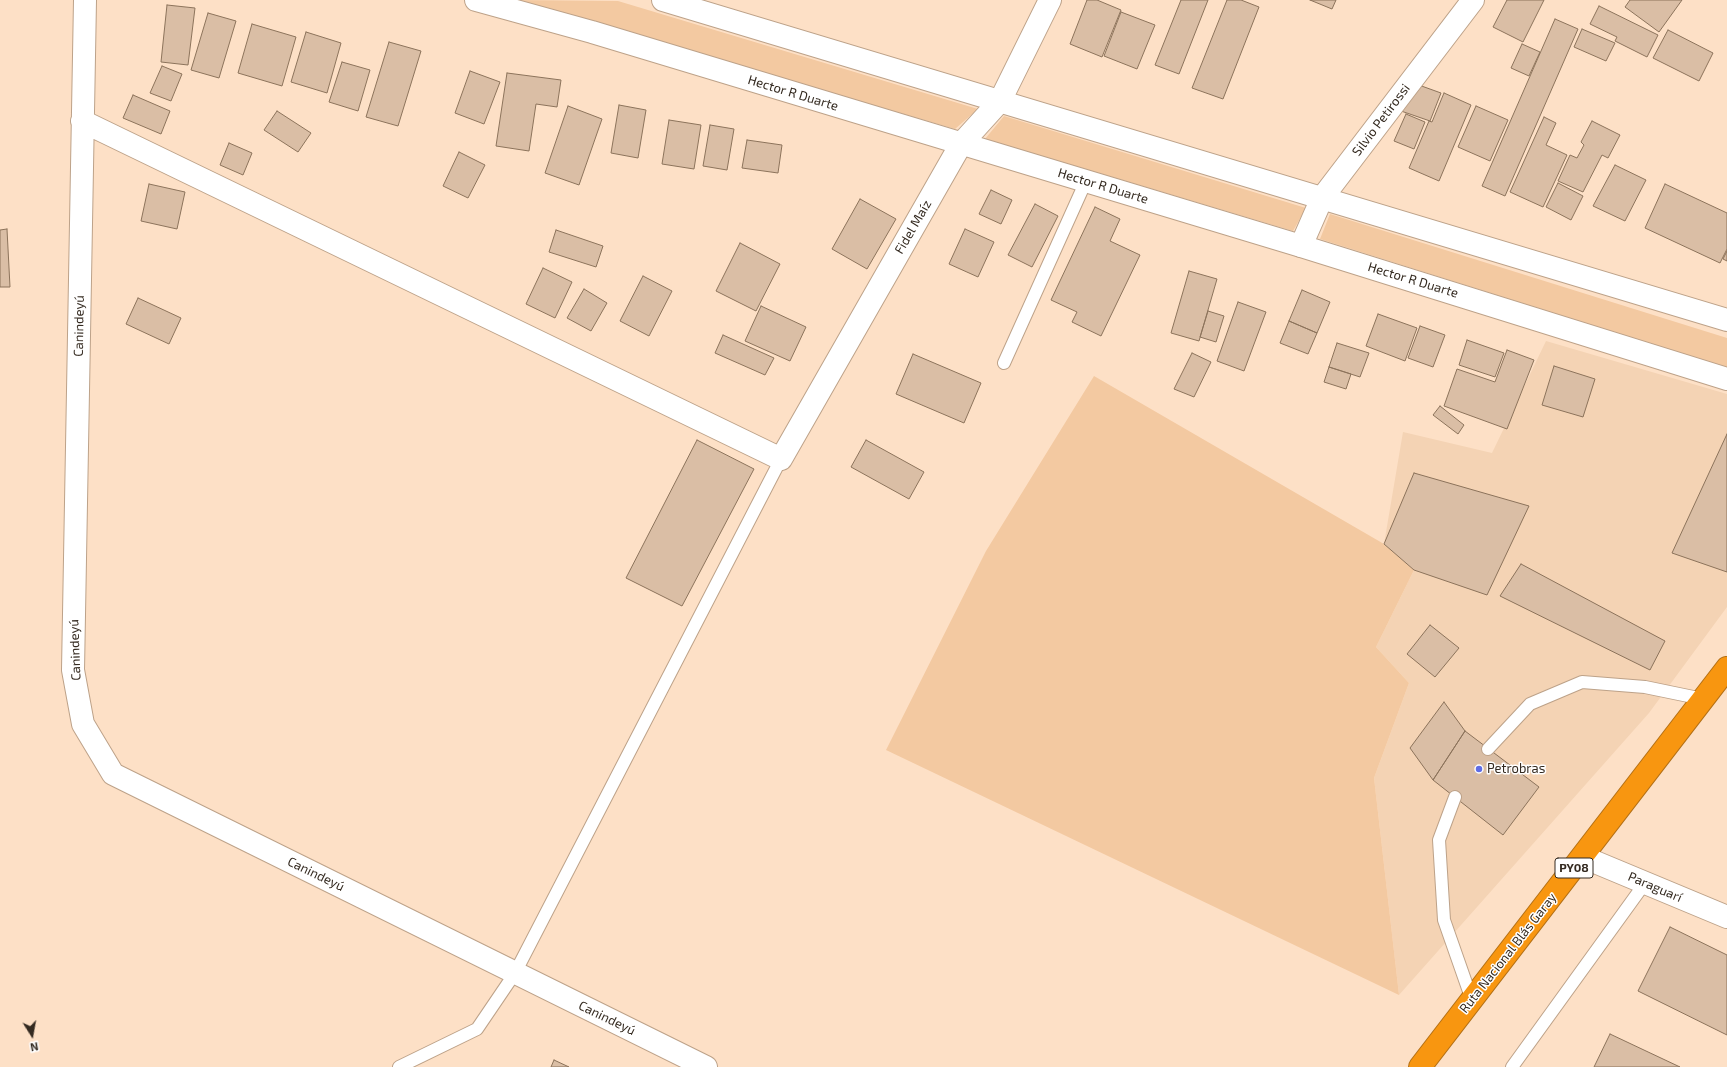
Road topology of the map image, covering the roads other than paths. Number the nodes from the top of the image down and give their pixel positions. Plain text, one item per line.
1 (84, 0) edge
2 (476, 0) edge
3 (662, 0) edge
4 (1050, 0) edge
5 (1473, 0) edge
6 (1000, 101) junction
7 (82, 121) junction
8 (961, 144) junction
9 (1086, 181) junction
10 (1322, 198) junction
11 (1301, 246) junction
12 (1727, 320) edge
13 (1004, 363) dead end
14 (1727, 379) edge
15 (781, 459) junction
16 (1727, 668) edge
17 (1703, 699) junction
18 (1488, 748) dead end
19 (1455, 797) dead end
20 (1582, 857) junction
21 (1645, 883) junction
22 (1727, 917) edge
23 (515, 973) junction
24 (1472, 1000) junction
25 (399, 1067) edge
26 (706, 1067) edge
27 (1420, 1067) edge
28 (1512, 1067) edge

1 - 7 street, Canindeyú
2 - 8 street, Hector R Duarte
3 - 6 street
4 - 6 street, Fidel Maíz
5 - 10 street, Silvio Petirossi
6 - 8 street, Fidel Maíz
6 - 10 street
7 - 15 street
7 - 23 street, Canindeyú
8 - 9 street, Hector R Duarte
8 - 15 street, Fidel Maíz
9 - 11 street, Hector R Duarte
9 - 13 lane
10 - 11 street, Silvio Petirossi
10 - 12 street
11 - 14 street, Hector R Duarte
15 - 23 lane
16 - 17 highway, Ruta Nacional Blás Garay / PY08
17 - 18 lane
17 - 20 highway, Ruta Nacional Blás Garay / PY08
19 - 24 lane
20 - 21 street, Paraguarí
20 - 24 highway, Ruta Nacional Blás Garay / PY08
21 - 22 street, Paraguarí
21 - 28 lane
23 - 25 lane
23 - 26 street, Canindeyú
24 - 27 highway, Ruta Nacional Blás Garay / PY08

